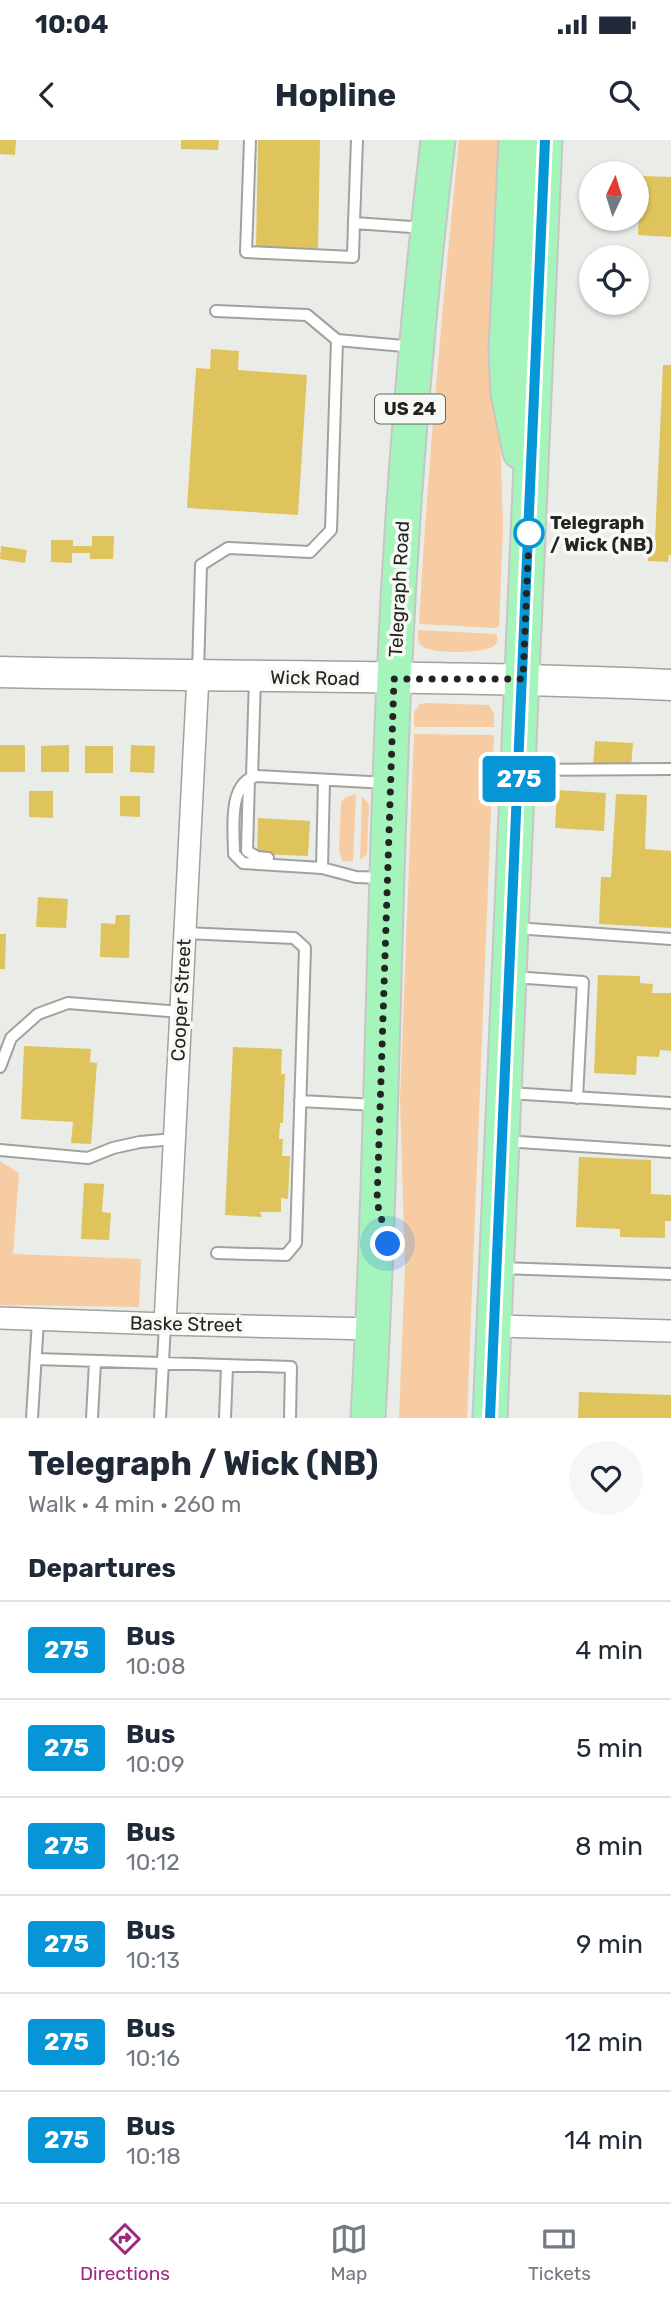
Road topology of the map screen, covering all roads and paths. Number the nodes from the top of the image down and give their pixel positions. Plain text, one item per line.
1 (250, 140) edge
2 (357, 140) edge
3 (438, 140) edge
4 (516, 140) edge
5 (545, 140) edge
6 (354, 223) junction
7 (427, 228) junction
8 (216, 311) dead end
9 (337, 340) junction
10 (416, 347) junction
11 (530, 499) junction
12 (0, 672) edge
13 (198, 676) junction
14 (255, 677) junction
15 (394, 679) junction
16 (523, 679) junction
17 (671, 685) edge
18 (671, 769) edge
19 (519, 770) junction
20 (250, 778) junction
21 (324, 780) junction
22 (391, 784) junction
23 (319, 867) junction
24 (387, 878) junction
25 (512, 928) junction
26 (185, 933) junction
27 (671, 939) edge
28 (510, 976) junction
29 (181, 1012) junction
30 (0, 1067) edge
31 (505, 1092) junction
32 (577, 1098) junction
33 (300, 1101) junction
34 (671, 1103) edge
35 (379, 1105) junction
36 (174, 1139) junction
37 (503, 1141) junction
38 (0, 1150) edge
39 (671, 1152) edge
40 (377, 1202) junction
41 (217, 1253) dead end
42 (497, 1268) junction
43 (671, 1274) edge
44 (0, 1318) edge
45 (38, 1320) junction
46 (164, 1324) junction
47 (495, 1326) junction
48 (373, 1329) junction
49 (671, 1331) edge
50 (36, 1359) junction
51 (95, 1362) junction
52 (163, 1364) junction
53 (227, 1366) junction
54 (32, 1418) edge
55 (92, 1418) edge
56 (160, 1418) edge
57 (225, 1418) edge
58 (290, 1418) edge
59 (368, 1418) edge
60 (390, 1418) edge
61 (490, 1418) edge

1 - 6 lane
2 - 6 lane
3 - 7 main road, Telegraph Road / US 24
4 - 11 main road
5 - 11 main road
6 - 7 lane
7 - 10 main road, Telegraph Road / US 24
8 - 9 lane
9 - 10 lane
9 - 13 lane
10 - 15 main road, Telegraph Road / US 24
11 - 16 main road
12 - 13 street, Wick Road
13 - 14 street, Wick Road
13 - 26 street, Cooper Street
14 - 15 street, Wick Road
14 - 20 lane
15 - 16 street, Wick Road
15 - 22 main road, Telegraph Road / US 24
16 - 17 street, Wick Road
16 - 19 main road
18 - 19 lane
19 - 25 main road
20 - 21 lane
20 - 23 lane
21 - 22 lane
21 - 23 lane
22 - 24 main road, Telegraph Road / US 24
23 - 24 lane
24 - 35 main road, Telegraph Road / US 24
25 - 27 lane
25 - 28 main road
26 - 29 street, Cooper Street
26 - 33 lane
28 - 31 main road
28 - 32 lane
29 - 30 lane
29 - 36 street, Cooper Street
31 - 32 lane
31 - 37 main road
32 - 34 lane
33 - 35 lane
33 - 41 lane
35 - 40 main road, Telegraph Road / US 24
36 - 38 lane
36 - 46 street, Cooper Street
37 - 39 lane
37 - 42 main road
40 - 48 main road, Telegraph Road / US 24
40 - 60 main road
42 - 43 lane
42 - 47 main road
44 - 45 street, Baske Street
45 - 46 street, Baske Street
45 - 50 lane
46 - 48 street, Baske Street
46 - 52 lane
47 - 49 street
47 - 61 main road
48 - 59 main road, Telegraph Road / US 24
50 - 51 lane
50 - 54 lane
51 - 52 lane
51 - 55 lane
52 - 53 lane
52 - 56 lane
53 - 57 lane
53 - 58 lane

